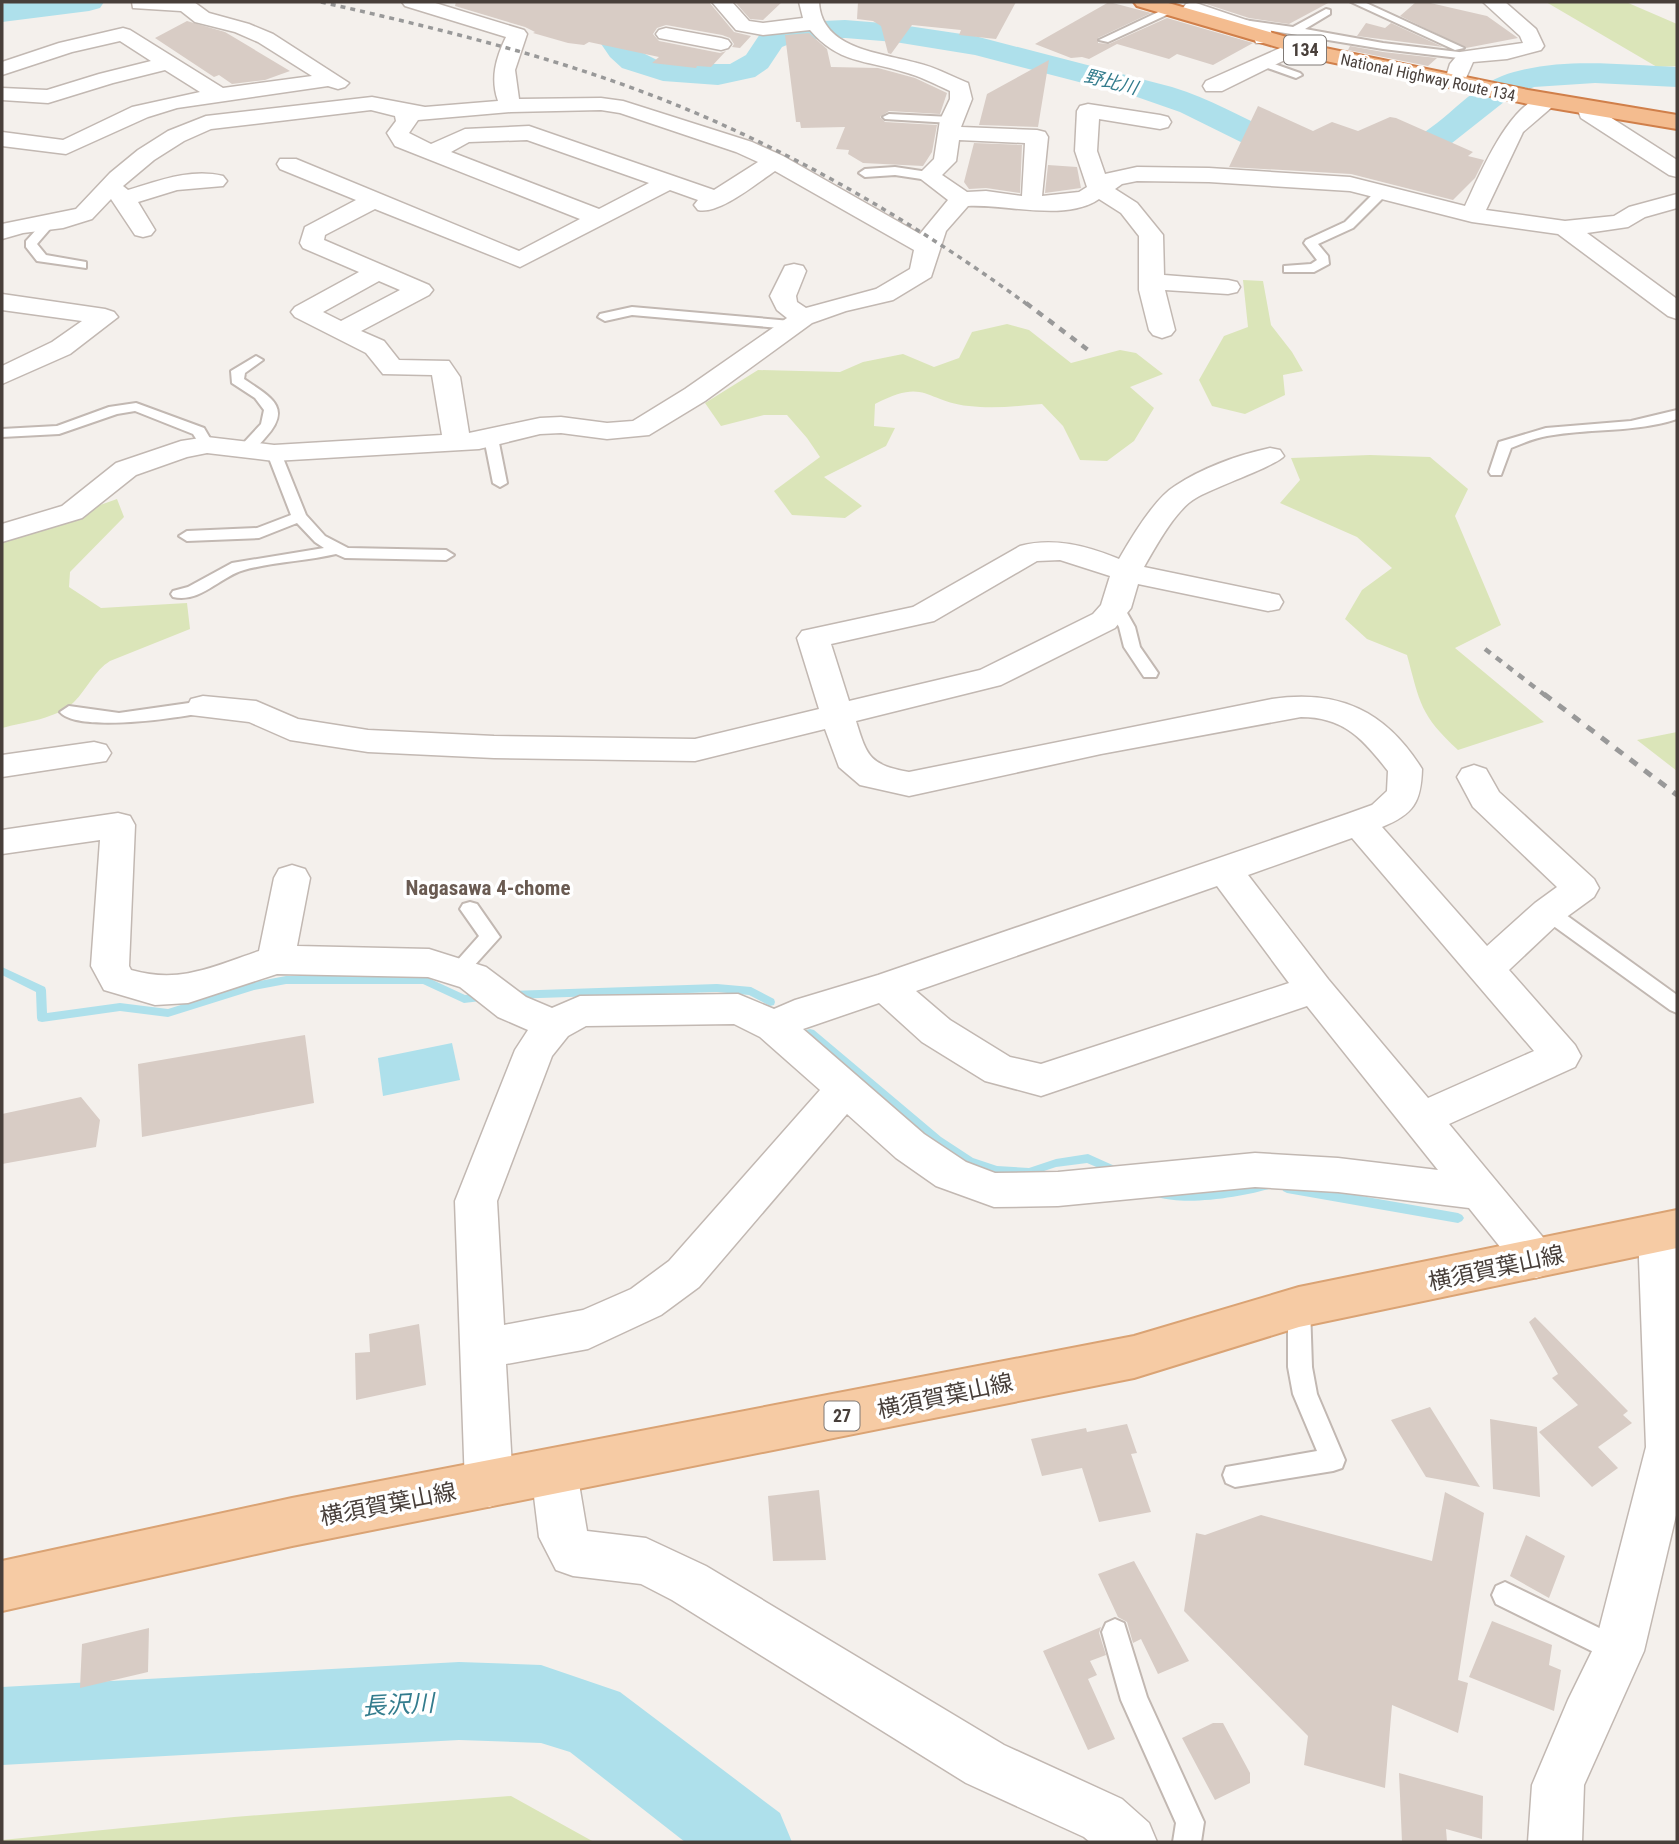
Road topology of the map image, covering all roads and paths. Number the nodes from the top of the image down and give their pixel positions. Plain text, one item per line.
1 (412, 2) edge
2 (722, 2) edge
3 (809, 2) edge
4 (1356, 2) edge
5 (1493, 2) edge
6 (184, 3) edge
7 (140, 4) dead end
8 (1166, 4) edge
9 (1326, 12) dead end
10 (1233, 22) junction
11 (743, 26) junction
12 (820, 29) junction
13 (666, 34) dead end
14 (1295, 38) junction
15 (1264, 39) junction
16 (1104, 40) dead end
17 (721, 44) junction
18 (1467, 56) junction
19 (169, 63) junction
20 (1263, 63) junction
21 (729, 65) dead end
22 (2, 69) edge
23 (1296, 75) dead end
24 (331, 79) junction
25 (1462, 85) junction
26 (1213, 86) dead end
27 (2, 93) edge
28 (219, 95) junction
29 (1538, 99) junction
30 (372, 103) junction
31 (511, 106) junction
32 (1588, 108) junction
33 (405, 112) junction
34 (889, 117) dead end
35 (1160, 122) dead end
36 (1677, 122) edge
37 (951, 127) junction
38 (2, 139) edge
39 (433, 152) junction
40 (775, 161) junction
41 (288, 164) dead end
42 (1677, 170) edge
43 (864, 173) dead end
44 (928, 176) junction
45 (215, 181) dead end
46 (666, 183) junction
47 (1099, 189) junction
48 (1383, 191) junction
49 (117, 193) junction
50 (1032, 194) dead end
51 (962, 199) junction
52 (374, 200) junction
53 (1677, 201) edge
54 (1472, 215) junction
55 (600, 218) junction
56 (50, 222) junction
57 (1565, 228) junction
58 (143, 230) dead end
59 (2, 232) edge
60 (925, 246) junction
61 (81, 265) dead end
62 (1289, 269) dead end
63 (793, 271) dead end
64 (378, 272) junction
65 (1152, 282) junction
66 (1228, 287) dead end
67 (2, 302) edge
68 (1677, 311) edge
69 (605, 317) dead end
70 (797, 322) junction
71 (1162, 330) dead end
72 (341, 331) junction
73 (256, 360) dead end
74 (2, 376) edge
75 (1677, 414) edge
76 (2, 433) edge
77 (491, 438) junction
78 (457, 442) junction
79 (207, 445) junction
80 (243, 451) junction
81 (274, 453) junction
82 (1270, 456) dead end
83 (1496, 472) dead end
84 (500, 483) dead end
85 (299, 517) junction
86 (2, 533) edge
87 (187, 536) dead end
88 (338, 549) junction
89 (446, 555) dead end
90 (1126, 572) junction
91 (179, 594) dead end
92 (1268, 602) dead end
93 (1116, 608) junction
94 (1150, 673) dead end
95 (203, 707) joint
96 (69, 712) dead end
97 (836, 715) junction
98 (94, 753) dead end
99 (2, 766) edge
100 (1474, 777) dead end
101 (1359, 823) junction
102 (2, 842) edge
103 (1225, 871) junction
104 (292, 878) dead end
105 (470, 909) dead end
106 (1548, 912) junction
107 (276, 960) junction
108 (1486, 969) junction
109 (457, 972) junction
110 (886, 987) junction
111 (1315, 989) junction
112 (1677, 1005) edge
113 (554, 1026) junction
114 (774, 1027) junction
115 (845, 1090) junction
116 (1421, 1119) junction
117 (1478, 1192) junction
118 (1668, 1231) edge
119 (1536, 1260) junction
120 (1298, 1307) junction
121 (482, 1349) junction
122 (554, 1472) junction
123 (1235, 1475) dead end
124 (489, 1485) junction
125 (2, 1586) edge
126 (1505, 1595) dead end
127 (1115, 1632) dead end
128 (1619, 1651) junction
129 (1130, 1842) edge
130 (1187, 1842) edge
131 (1555, 1842) edge

1 - 31 street
2 - 11 street
3 - 12 street
4 - 18 lane
5 - 18 street
6 - 7 street
6 - 24 street
8 - 10 street
8 - 15 highway, National Highway Route 134 / 134
8 - 16 lane
9 - 14 lane
10 - 14 lane
10 - 15 street
11 - 12 street
11 - 17 street
12 - 37 street
13 - 17 street
14 - 15 highway, National Highway Route 134 / 134
14 - 18 lane
14 - 20 street
14 - 25 highway, National Highway Route 134 / 134
17 - 21 street
18 - 25 street
19 - 22 street
19 - 27 street
19 - 28 street
20 - 23 lane
20 - 26 street
24 - 28 street
24 - 30 street
25 - 29 highway, National Highway Route 134 / 134
28 - 38 street
29 - 32 highway, National Highway Route 134 / 134
29 - 54 street
30 - 33 street
30 - 49 street
31 - 33 street
31 - 40 street
32 - 36 highway, National Highway Route 134 / 134
32 - 42 street
33 - 39 street
34 - 37 lane
35 - 47 street
37 - 44 street
37 - 50 street
39 - 46 street
39 - 55 street
40 - 46 street
40 - 60 street
41 - 52 street
43 - 44 lane
44 - 51 street
45 - 49 street
46 - 55 street
47 - 48 street
47 - 51 street
47 - 65 street
48 - 54 street
48 - 62 lane
49 - 56 street
49 - 58 street
51 - 60 street
52 - 55 street
52 - 64 street
53 - 57 street
54 - 57 street
56 - 59 street
56 - 61 lane
57 - 68 street
60 - 70 street
63 - 70 street
64 - 72 street
64 - 72 street
65 - 66 street
65 - 71 street
67 - 74 street
69 - 70 lane
70 - 77 street
72 - 78 street
73 - 80 lane
75 - 83 lane
76 - 79 lane
77 - 78 street
77 - 84 lane
78 - 81 street
79 - 80 street
79 - 86 street
80 - 81 street
81 - 85 lane
82 - 90 street
85 - 87 lane
85 - 88 lane
88 - 89 lane
88 - 91 lane
90 - 92 street
90 - 93 street
90 - 97 street
93 - 94 lane
93 - 97 street
95 - 96 lane
95 - 97 street
97 - 101 street
98 - 99 street
100 - 106 street
101 - 103 street
101 - 108 street
102 - 107 street
103 - 110 street
103 - 111 street
104 - 107 street
105 - 109 lane
106 - 108 street
106 - 112 lane
107 - 109 street
108 - 116 street
109 - 113 street
110 - 111 street
110 - 114 street
111 - 116 street
113 - 114 street
113 - 121 street
114 - 115 street
115 - 117 street
115 - 121 street
116 - 117 street
117 - 119 street
118 - 119 main road, 横須賀葉山線 / 27
118 - 128 street
119 - 120 main road, 横須賀葉山線 / 27
120 - 122 main road, 横須賀葉山線 / 27
120 - 123 lane
121 - 124 street
122 - 124 main road, 横須賀葉山線 / 27
122 - 129 street
124 - 125 main road, 横須賀葉山線 / 27
126 - 128 lane
127 - 130 lane
128 - 131 street

